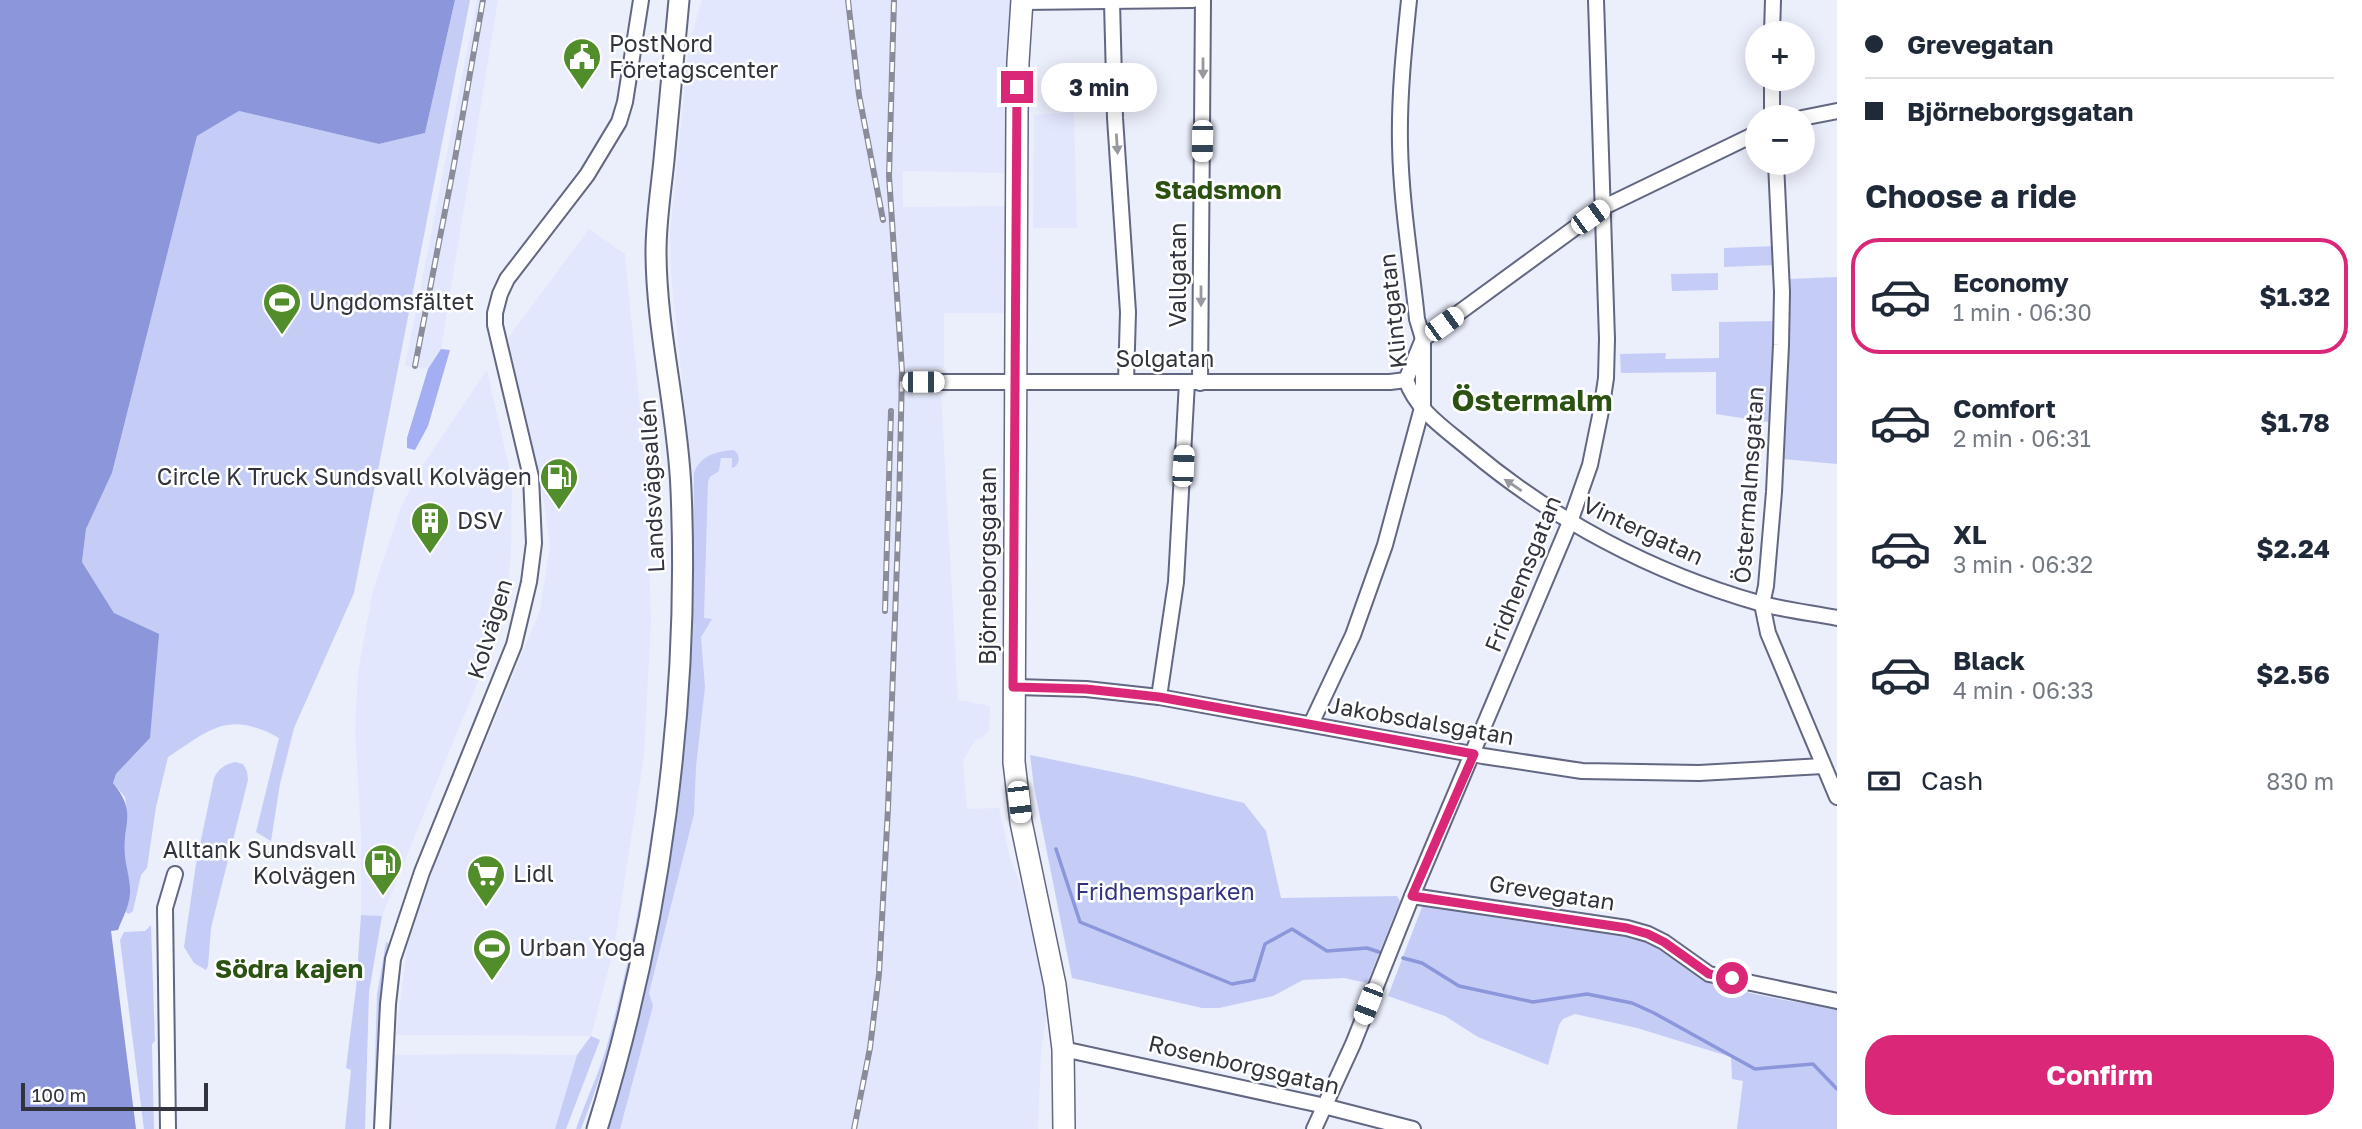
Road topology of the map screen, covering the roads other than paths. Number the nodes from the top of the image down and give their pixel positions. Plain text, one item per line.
1 (641, 0) edge
2 (679, 0) edge
3 (1192, 0) edge
4 (1203, 0) edge
5 (1409, 0) edge
6 (1596, 0) edge
7 (1773, 0) edge
8 (1022, 1) edge
9 (1112, 2) junction
10 (1772, 21) edge
11 (1837, 111) edge
12 (1815, 115) edge
13 (1745, 139) edge
14 (1777, 175) edge
15 (1602, 208) junction
16 (1423, 339) junction
17 (1406, 380) junction
18 (923, 382) dead end
19 (1016, 382) junction
20 (1126, 382) junction
21 (1194, 383) junction
22 (1421, 409) junction
23 (1570, 522) junction
24 (1762, 604) junction
25 (1837, 618) edge
26 (1013, 687) junction
27 (1159, 697) junction
28 (1311, 724) junction
29 (1474, 754) junction
30 (1823, 766) junction
31 (1837, 797) edge
32 (175, 874) dead end
33 (1412, 896) junction
34 (638, 969) junction
35 (1837, 1002) edge
36 (1063, 1049) junction
37 (1324, 1107) junction
38 (168, 1129) edge
39 (382, 1129) edge
40 (586, 1129) edge
41 (597, 1129) edge
42 (1064, 1129) edge
43 (1314, 1129) edge
44 (1413, 1129) edge

1 - 39 street, Kolvägen
2 - 34 main road, Landsvägsallén
3 - 9 street
4 -> 21 street, Vallgatan
5 - 16 street, Klintgatan
6 - 15 street, Fridhemsgatan
7 - 10 street
8 - 9 street
8 - 19 highway, Björneborgsgatan
9 -> 20 street
11 - 12 street
13 - 15 street
14 - 24 street, Östermalmsgatan
15 - 16 street
15 - 23 street, Fridhemsgatan
16 - 17 street
16 - 22 street, Klintgatan
17 - 21 street, Solgatan
17 - 22 street
18 - 19 street, Solgatan
19 - 20 street, Solgatan
19 - 26 highway, Björneborgsgatan
20 - 21 street, Solgatan
21 - 27 street, Vallgatan
23 -> 22 street, Vintergatan
22 - 28 street, Klintgatan
23 - 24 street, Vintergatan
23 - 29 street, Fridhemsgatan
24 - 25 street, Vintergatan
24 - 30 street, Östermalmsgatan
26 - 27 street, Jakobsdalsgatan
26 - 36 highway, Björneborgsgatan
27 - 28 street, Jakobsdalsgatan
28 - 29 street, Jakobsdalsgatan
29 - 30 street, Jakobsdalsgatan
29 - 33 street, Fridhemsgatan
30 - 31 street, Östermalmsgatan
32 - 38 street
33 - 35 street, Grevegatan
33 - 37 street, Fridhemsgatan
34 - 40 main road, Landsvägsallén
34 - 41 main road, Landsvägsallén
36 - 37 street, Rosenborgsgatan
36 - 42 highway, Björneborgsgatan
37 - 43 street, Fridhemsgatan
37 - 44 street, Rosenborgsgatan

